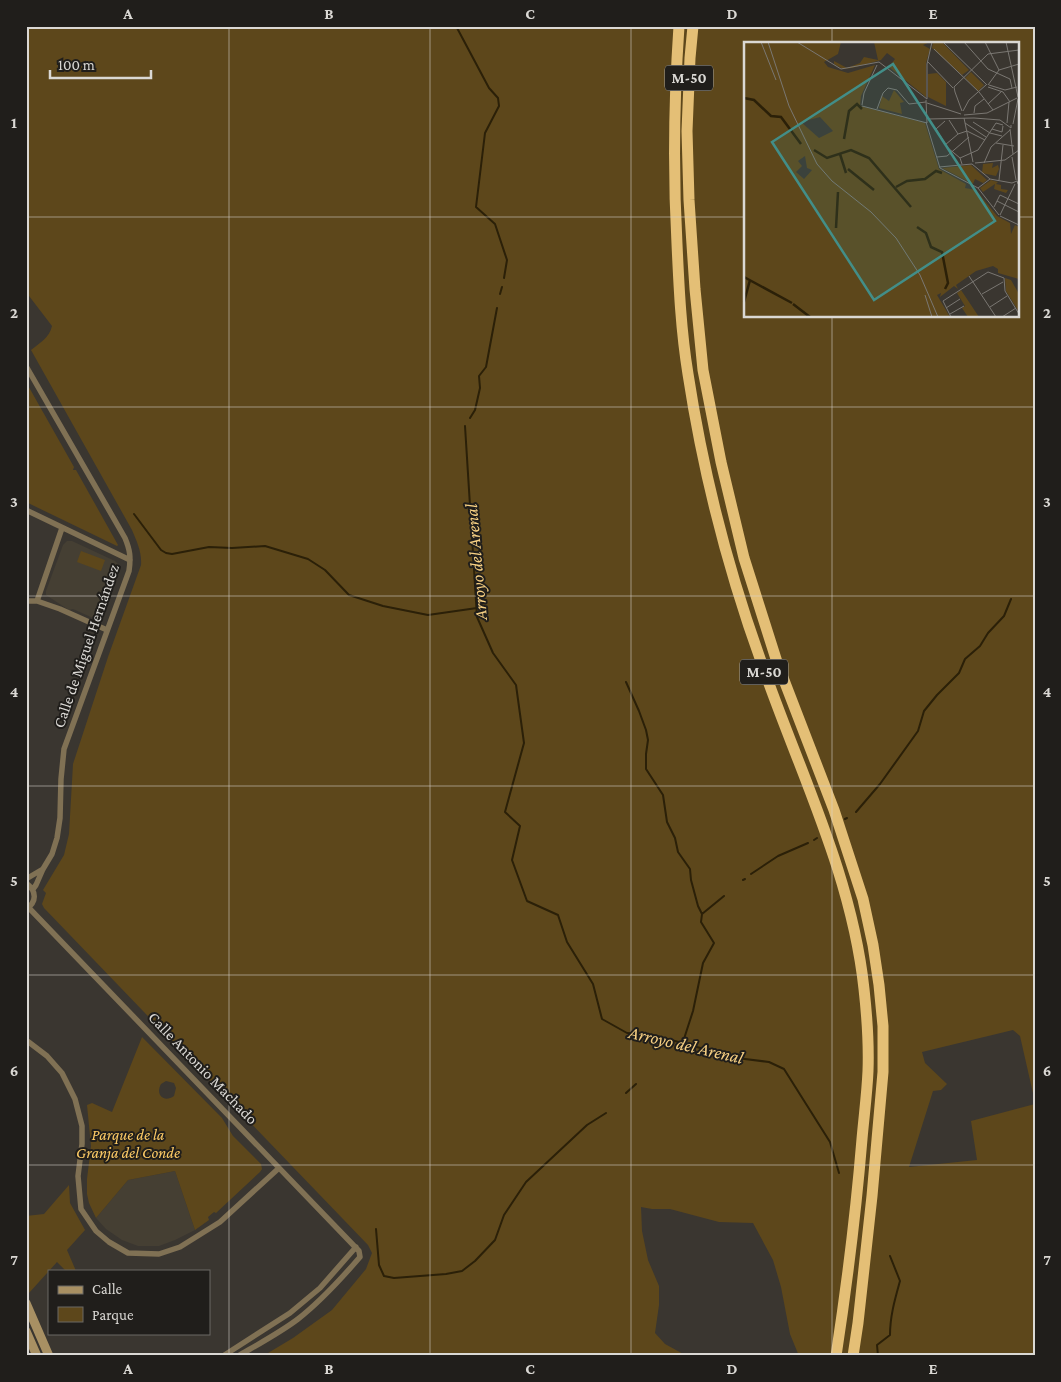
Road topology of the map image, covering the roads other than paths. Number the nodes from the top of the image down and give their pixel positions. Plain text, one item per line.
1 (679, 26) edge
2 (693, 26) edge
3 (26, 366) edge
4 (26, 510) edge
5 (62, 528) junction
6 (130, 560) junction
7 (37, 601) junction
8 (26, 602) edge
9 (107, 630) junction
10 (43, 869) junction
11 (26, 879) edge
12 (26, 883) edge
13 (33, 889) junction
14 (28, 909) edge
15 (26, 1040) edge
16 (279, 1168) junction
17 (356, 1247) junction
18 (350, 1254) junction
19 (359, 1258) junction
20 (26, 1303) edge
21 (26, 1331) edge
22 (37, 1356) edge
23 (49, 1356) edge
24 (223, 1356) edge
25 (238, 1356) edge
26 (836, 1356) edge
27 (853, 1356) edge

1 - 26 highway, M-50
2 - 27 highway, M-50
3 - 6 street, Calle de Miguel Hernández
4 - 5 street
5 - 6 street
5 - 7 street
6 - 9 street, Calle de Miguel Hernández
7 - 8 street
7 - 9 street
9 - 10 street, Calle de Miguel Hernández
10 - 11 street
10 - 13 street, Calle de Miguel Hernández
12 - 13 street
13 - 14 street, Calle de Miguel Hernández
14 - 16 street, Calle Antonio Machado
15 - 16 street
16 - 17 street, Calle Antonio Machado
17 - 18 street
17 - 19 street
18 - 19 street
18 - 24 street
19 - 25 street
20 - 23 street
21 - 22 street

